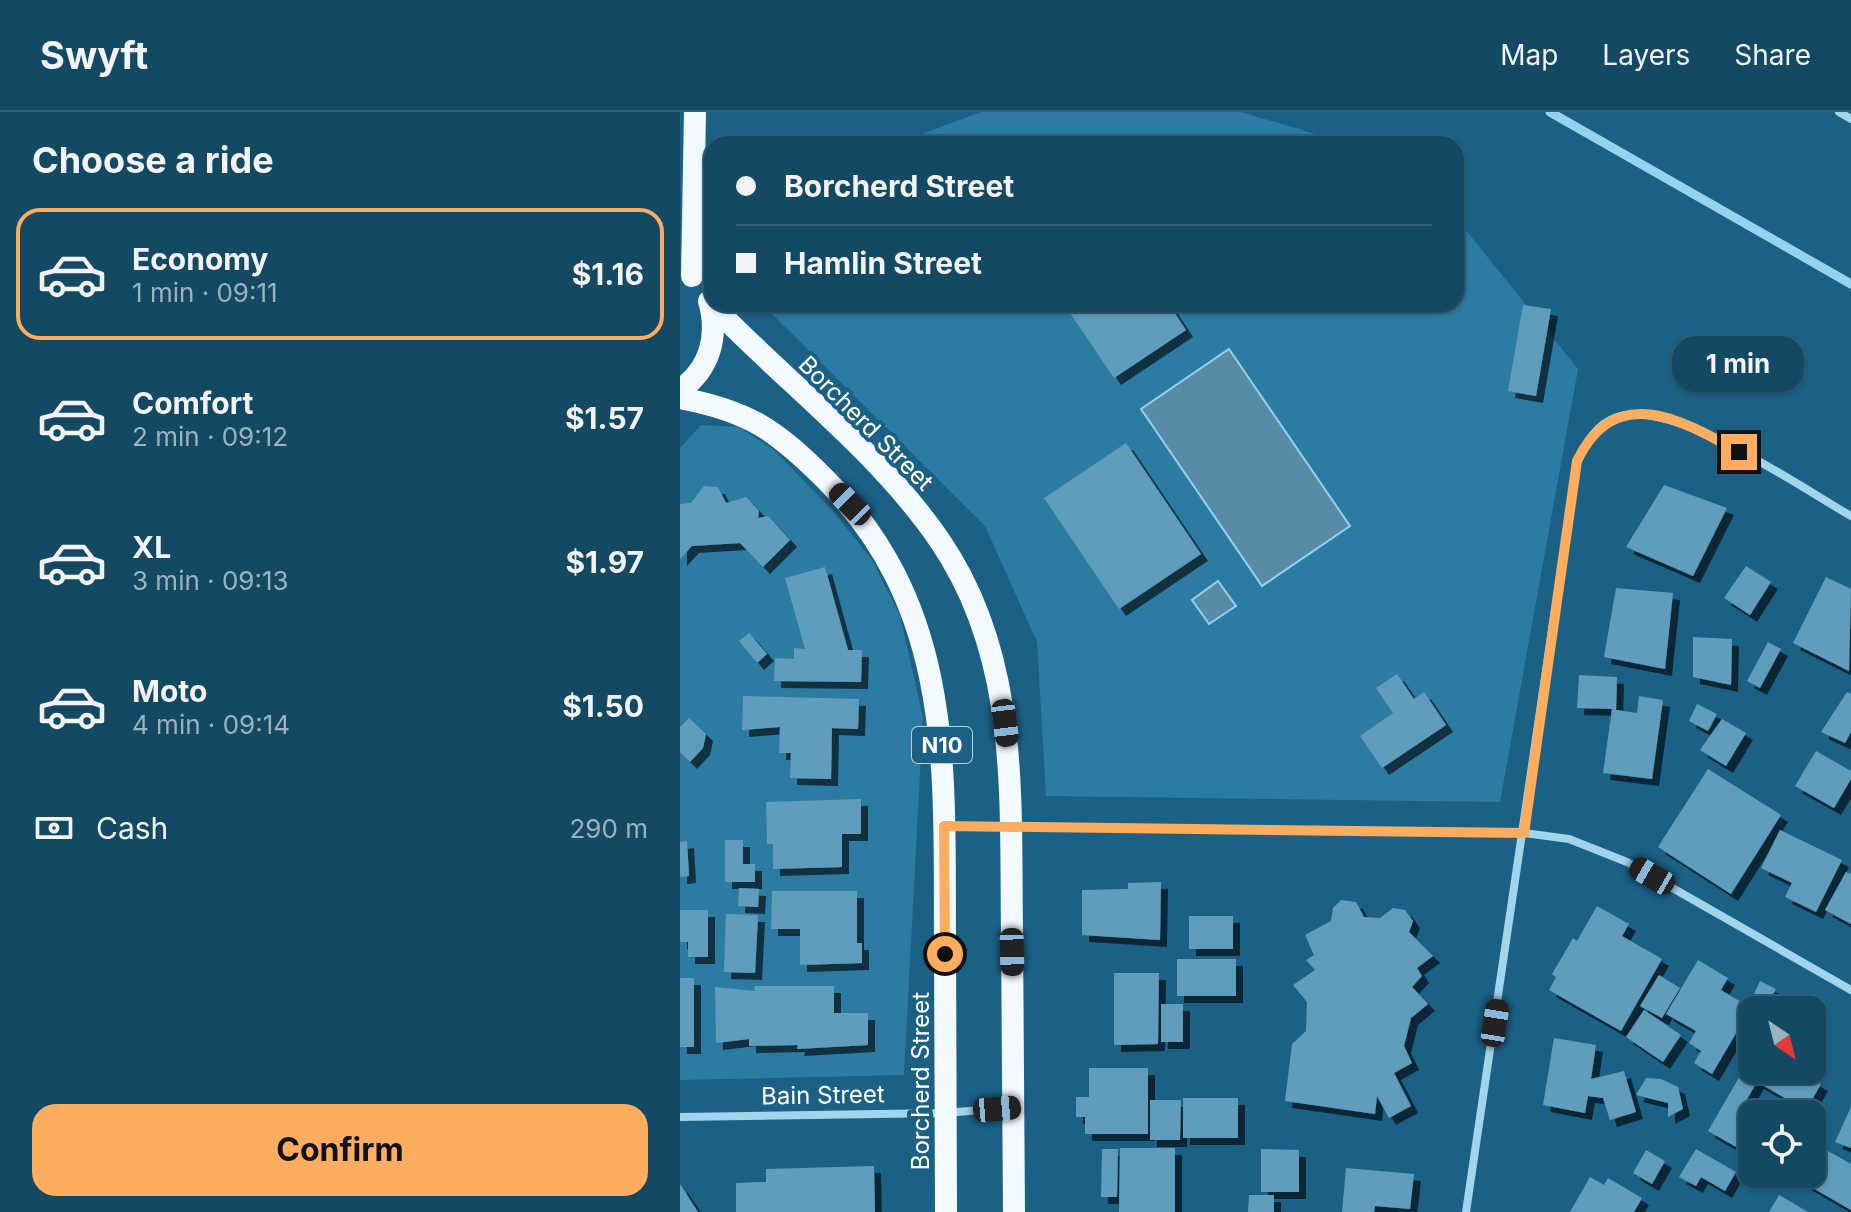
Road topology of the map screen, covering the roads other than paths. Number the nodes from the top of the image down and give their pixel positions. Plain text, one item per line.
1 (695, 112) edge
2 (1839, 112) edge
3 (1851, 119) edge
4 (686, 271) edge
5 (704, 295) edge
6 (712, 312) edge
7 (719, 312) edge
8 (680, 390) edge
9 (680, 398) edge
10 (1851, 516) edge
11 (944, 826) junction
12 (1010, 829) junction
13 (1524, 833) junction
14 (1851, 990) edge
15 (1014, 1107) junction
16 (946, 1113) junction
17 (680, 1117) edge
18 (946, 1212) edge
19 (1014, 1212) edge
20 (1466, 1212) edge

1 - 4 highway, N10
2 - 3 street
4 - 5 highway, N10
6 - 8 highway
7 - 12 highway, Borcherd Street / N10
9 - 11 highway, Borcherd Street / N10
10 - 13 street
11 - 12 street
11 - 16 highway, Borcherd Street / N10
12 - 13 street
12 - 15 highway, Borcherd Street / N10
13 - 14 street
13 - 20 street
15 - 16 street, Bain Street
15 - 19 highway, Borcherd Street / N10
16 - 17 street, Bain Street
16 - 18 highway, Borcherd Street / N10

